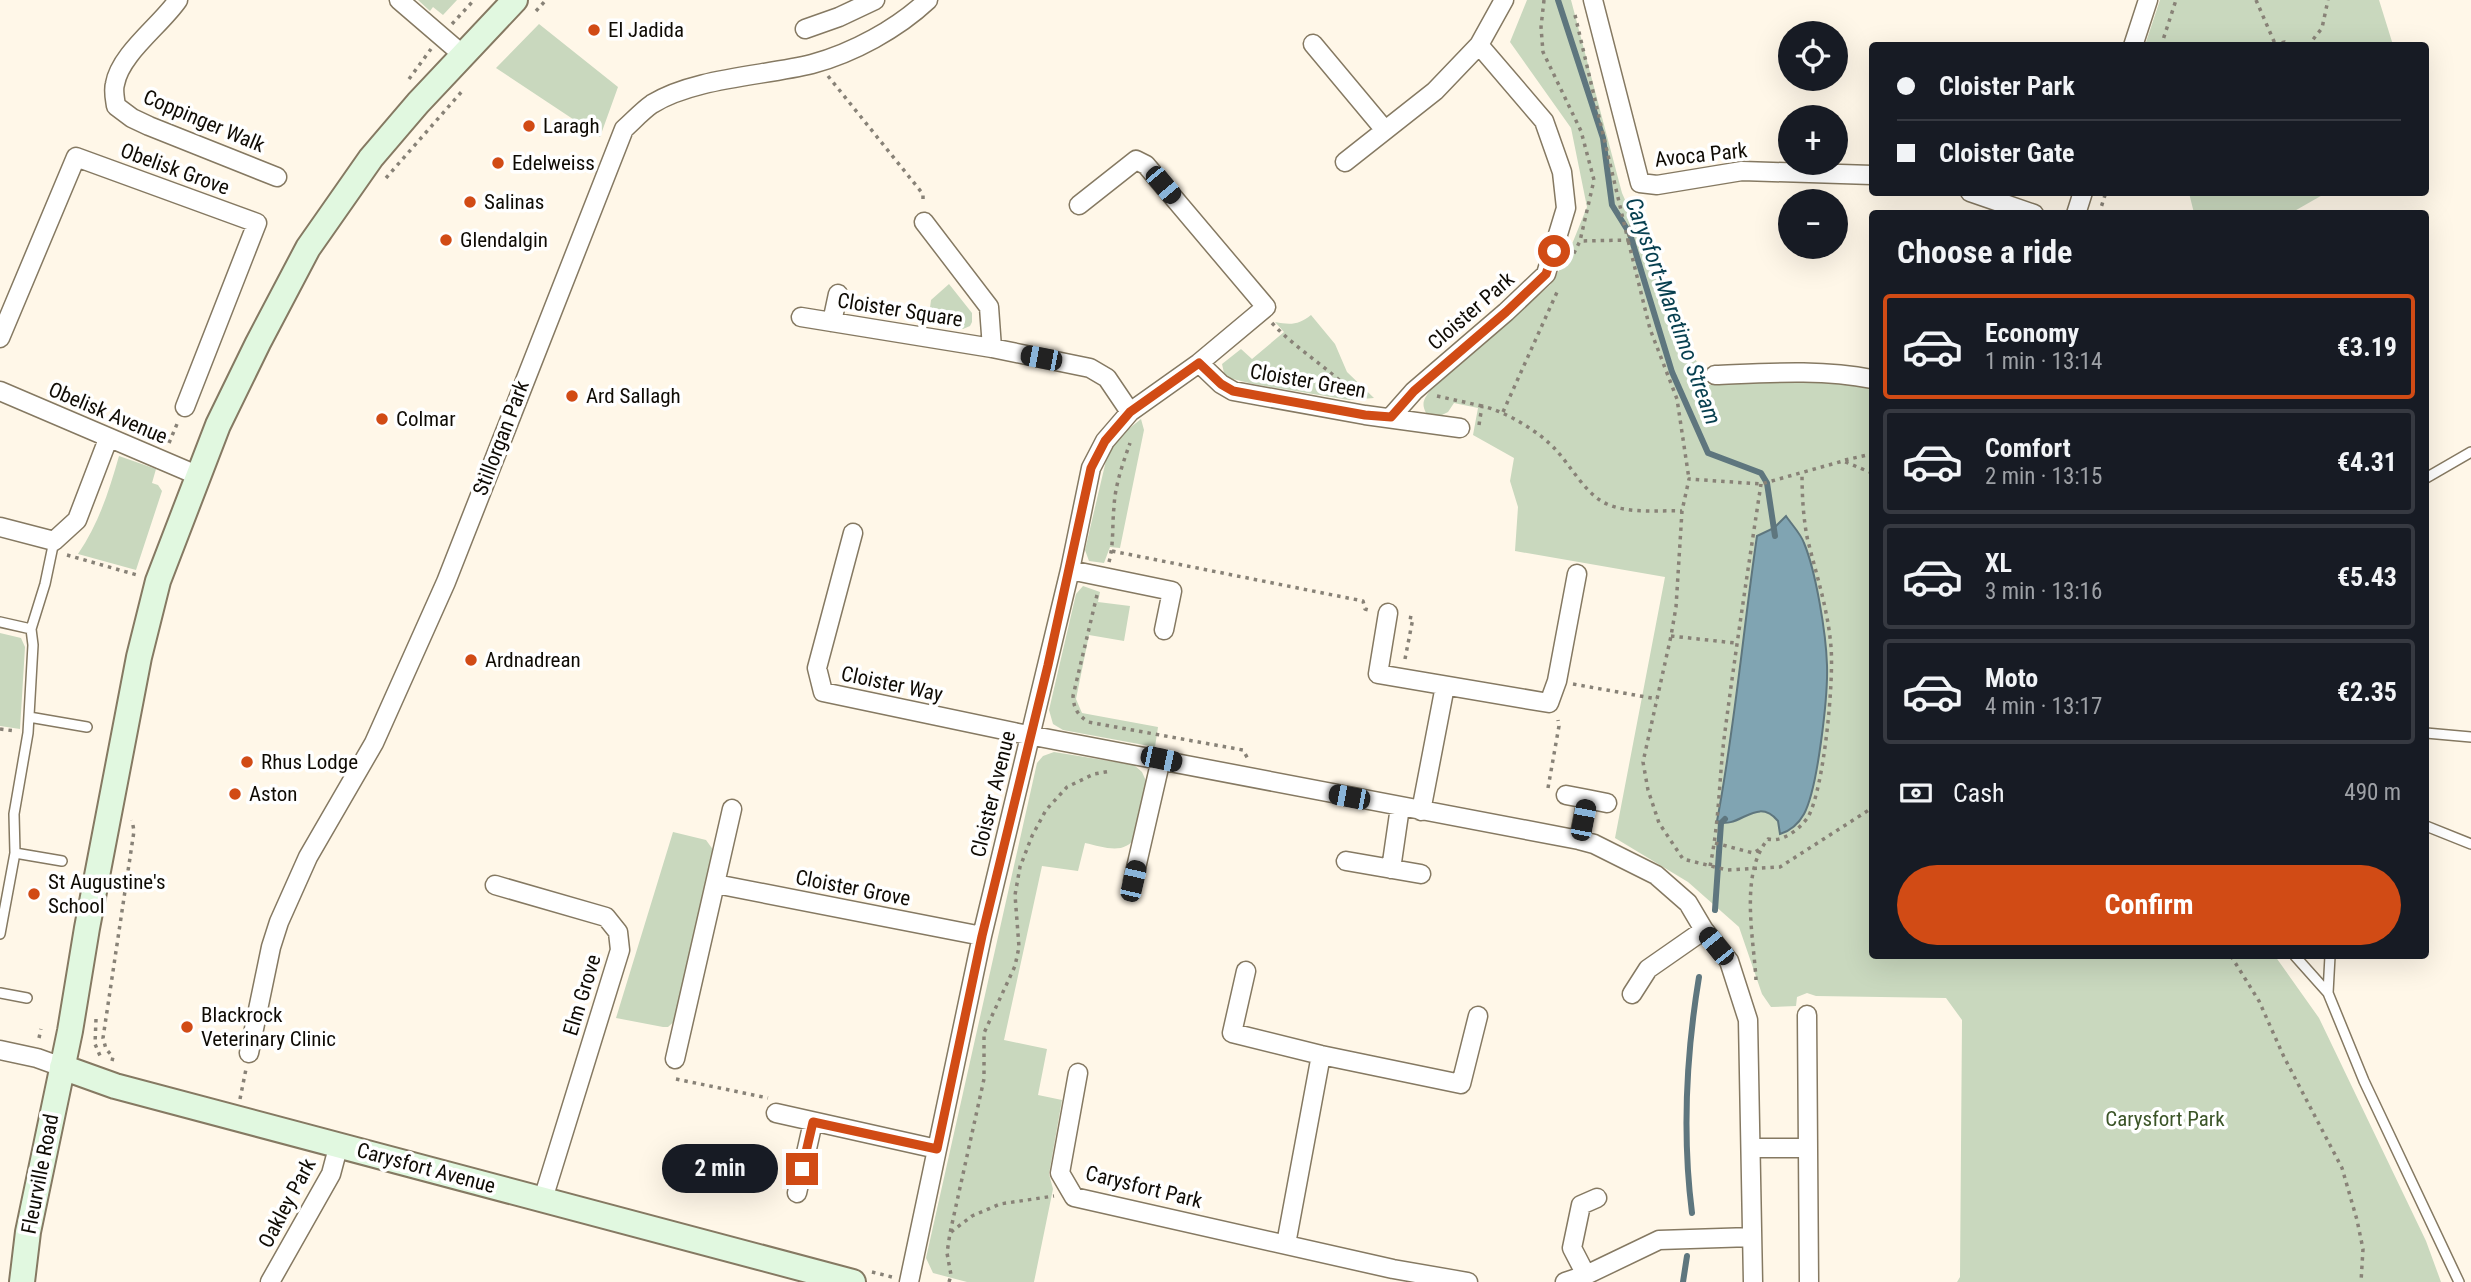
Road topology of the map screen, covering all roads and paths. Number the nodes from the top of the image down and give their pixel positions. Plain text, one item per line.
1 (178, 0) edge
2 (399, 0) edge
3 (546, 0) edge
4 (875, 0) edge
5 (928, 0) edge
6 (1504, 0) edge
7 (1544, 0) edge
8 (1593, 0) edge
9 (2148, 0) edge
10 (2176, 0) edge
11 (2256, 0) edge
12 (2328, 0) edge
13 (526, 6) edge
14 (1575, 12) dead end
15 (806, 29) dead end
16 (2134, 42) edge
17 (2162, 42) edge
18 (2274, 42) edge
19 (2311, 42) edge
20 (1313, 44) dead end
21 (1479, 45) junction
22 (463, 55) junction
23 (814, 63) junction
24 (470, 83) dead end
25 (1384, 129) junction
26 (1345, 162) dead end
27 (1869, 175) edge
28 (277, 177) dead end
29 (1640, 183) junction
30 (379, 187) dead end
31 (1982, 196) edge
32 (1079, 205) dead end
33 (2022, 210) edge
34 (924, 222) joint
35 (1561, 228) junction
36 (1628, 240) junction
37 (1580, 241) junction
38 (1569, 265) dead end
39 (1558, 290) dead end
40 (838, 294) dead end
41 (1261, 312) junction
42 (801, 317) dead end
43 (832, 322) junction
44 (0, 338) edge
45 (992, 348) junction
46 (1199, 363) junction
47 (1715, 375) dead end
48 (1869, 378) edge
49 (0, 391) edge
50 (1427, 394) dead end
51 (1482, 406) junction
52 (185, 407) joint
53 (1130, 412) junction
54 (1503, 412) junction
55 (1365, 415) junction
56 (1391, 417) junction
57 (1460, 428) joint
58 (107, 439) junction
59 (2471, 452) edge
60 (1869, 455) edge
61 (162, 461) junction
62 (1843, 461) junction
63 (1802, 472) junction
64 (1869, 472) edge
65 (199, 476) junction
66 (2429, 476) edge
67 (1689, 479) junction
68 (1761, 484) junction
69 (1682, 511) junction
70 (0, 527) edge
71 (853, 533) dead end
72 (54, 541) junction
73 (1112, 551) dead end
74 (1070, 570) junction
75 (1577, 573) dead end
76 (141, 576) dead end
77 (1388, 613) junction
78 (0, 622) edge
79 (31, 629) junction
80 (1164, 630) dead end
81 (1671, 636) junction
82 (1736, 643) junction
83 (1402, 678) junction
84 (1557, 681) junction
85 (1445, 686) junction
86 (1657, 699) junction
87 (1549, 703) junction
88 (29, 717) junction
89 (87, 727) dead end
90 (2429, 733) edge
91 (1031, 736) junction
92 (2471, 737) edge
93 (1161, 759) junction
94 (1121, 770) dead end
95 (1566, 794) joint
96 (1587, 799) junction
97 (1607, 803) dead end
98 (1400, 807) junction
99 (133, 809) dead end
100 (732, 809) dead end
101 (1869, 810) edge
102 (1421, 811) junction
103 (2429, 827) edge
104 (1580, 840) junction
105 (1716, 844) junction
106 (2471, 844) edge
107 (1760, 849) junction
108 (15, 853) junction
109 (62, 861) dead end
110 (1346, 861) dead end
111 (1710, 866) junction
112 (1754, 868) junction
113 (1391, 869) junction
114 (1421, 874) dead end
115 (1133, 881) dead end
116 (716, 884) junction
117 (495, 885) dead end
118 (1704, 930) junction
119 (0, 934) edge
120 (982, 936) junction
121 (2233, 959) edge
122 (2298, 959) edge
123 (2330, 959) edge
124 (1246, 971) dead end
125 (1756, 982) dead end
126 (0, 993) edge
127 (2328, 993) junction
128 (1632, 994) dead end
129 (27, 998) dead end
130 (1807, 1015) dead end
131 (1478, 1016) dead end
132 (41, 1029) dead end
133 (39, 1038) dead end
134 (0, 1050) edge
135 (249, 1053) joint
136 (1321, 1055) junction
137 (675, 1059) joint
138 (111, 1061) dead end
139 (62, 1067) junction
140 (1078, 1073) dead end
141 (776, 1113) joint
142 (238, 1118) junction
143 (813, 1122) junction
144 (339, 1144) junction
145 (1752, 1148) junction
146 (1808, 1148) junction
147 (937, 1149) junction
148 (1069, 1189) junction
149 (797, 1193) dead end
150 (1598, 1198) dead end
151 (543, 1199) junction
152 (950, 1233) junction
153 (1752, 1237) junction
154 (1286, 1244) junction
155 (1586, 1275) junction
156 (22, 1282) edge
157 (270, 1282) edge
158 (853, 1282) edge
159 (909, 1282) edge
160 (949, 1282) edge
161 (1468, 1282) edge
162 (1565, 1282) edge
163 (1753, 1282) edge
164 (1809, 1282) edge
165 (2361, 1282) edge
166 (2459, 1282) edge

1 - 28 street, Coppinger Walk
2 - 22 street
3 - 13 path
4 - 15 street
5 - 23 street, Stillorgan Park
6 - 21 street
7 - 37 path
8 - 29 street, Avoca Park
9 - 16 street
10 - 17 path
11 - 18 path
12 - 19 path
13 - 22 main road
14 - 36 path
20 - 25 street
21 - 25 street
21 - 35 street, Cloister Park
22 - 65 main road
23 - 34 path
23 - 135 street, Stillorgan Park
24 - 30 path
25 - 26 street
27 - 29 street, Avoca Park
29 - 36 path
31 - 33 street
32 - 41 street
34 - 45 street, Cloister Square
35 - 37 path
35 - 56 street, Cloister Park
36 - 37 path
36 - 67 path
37 - 38 path
39 - 54 path
40 - 43 street
41 - 46 street
41 - 55 path
42 - 43 street, Cloister Square
43 - 45 street, Cloister Square
44 - 52 street, Obelisk Grove
45 - 53 street, Cloister Square
46 - 53 street, Cloister Avenue
46 - 55 street, Cloister Green
47 - 48 street
49 - 58 street, Obelisk Avenue
50 - 51 path
51 - 54 path
51 - 57 path
52 - 61 path
53 - 74 street, Cloister Avenue
54 - 69 path
55 - 56 street, Cloister Green
56 - 57 street, Cloister Green
58 - 61 street, Obelisk Avenue
58 - 72 street
59 - 66 lane
60 - 62 path
61 - 65 street, Obelisk Avenue
62 - 63 path
62 - 64 path
63 - 68 path
63 - 107 path
65 - 139 main road
67 - 68 path
67 - 69 path
68 - 82 path
69 - 81 path
70 - 72 street
71 - 91 street, Cloister Way
72 - 76 path
72 - 79 lane
73 - 77 path
74 - 80 street
74 - 91 street, Cloister Avenue
75 - 84 street
77 - 83 street
77 - 83 path
78 - 79 lane
79 - 88 lane
81 - 82 path
81 - 86 path
82 - 105 path
83 - 85 street
84 - 86 path
84 - 87 street
85 - 87 street
85 - 102 street
86 - 111 path
87 - 95 path
88 - 89 lane
88 - 108 lane
90 - 92 lane
91 - 93 street
91 - 120 street, Cloister Avenue
93 - 98 street
93 - 115 street
94 - 152 path
95 - 96 street
96 - 97 street
96 - 104 street
98 - 102 street
98 - 113 street
99 - 138 path
100 - 116 street
101 - 112 path
102 - 104 street
103 - 106 lane
104 - 118 street
105 - 107 path
105 - 111 path
107 - 112 path
108 - 109 lane
108 - 119 lane
110 - 113 street
111 - 112 path
112 - 125 path
113 - 114 street
116 - 120 street, Cloister Grove
116 - 137 street
117 - 151 street, Elm Grove
118 - 128 street
118 - 145 street
120 - 147 street, Cloister Avenue
121 - 165 path
122 - 127 lane
123 - 127 lane
124 - 136 street
126 - 129 lane
127 - 166 lane
130 - 146 street
131 - 136 street
132 - 133 path
134 - 139 street, Carysfort Avenue
135 - 142 path
136 - 154 street
137 - 141 path
139 - 142 main road, Carysfort Avenue
139 - 156 main road, Fleurville Road
140 - 148 street, Carysfort Park
141 - 143 street
142 - 144 main road, Carysfort Avenue
143 - 147 street
143 - 149 street
144 - 151 main road, Carysfort Avenue
144 - 157 street, Oakley Park
145 - 146 street
145 - 153 street
146 - 164 street
147 - 159 street, Cloister Avenue
148 - 152 path
148 - 154 street, Carysfort Park
150 - 155 street
151 - 158 main road, Carysfort Avenue
152 - 160 path
153 - 155 street
153 - 163 street
154 - 161 street, Carysfort Park
155 - 162 street

